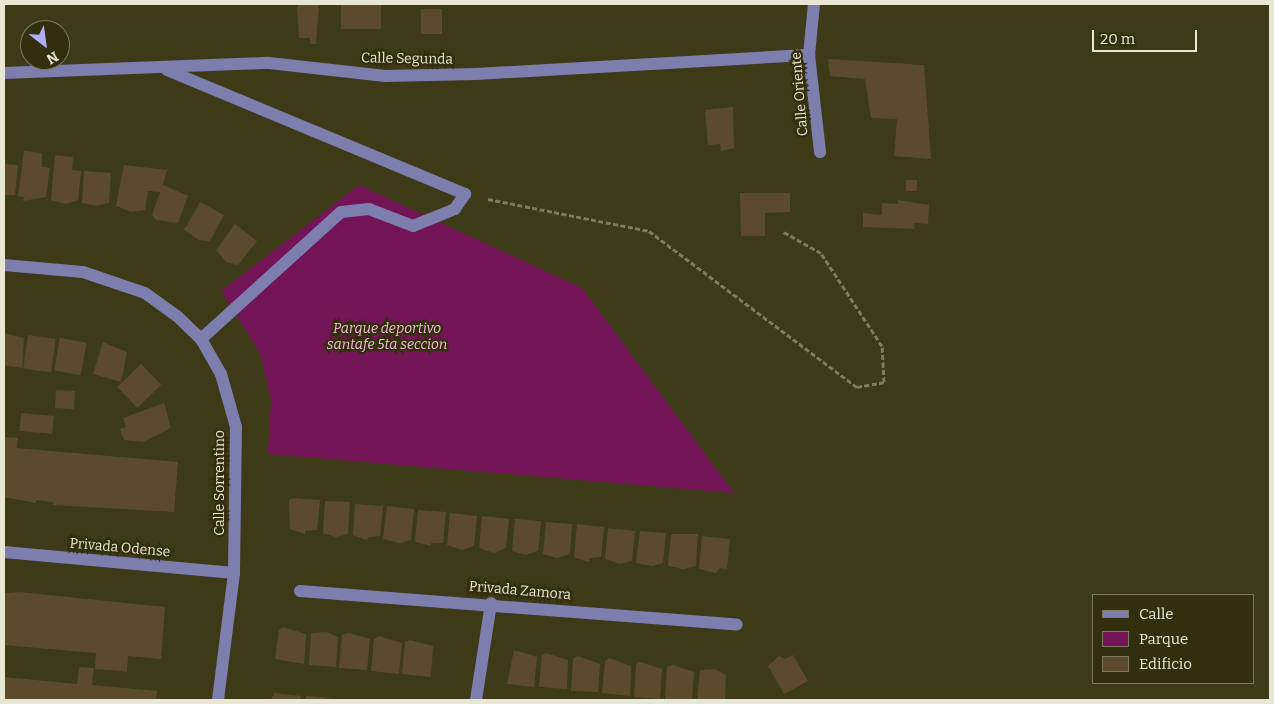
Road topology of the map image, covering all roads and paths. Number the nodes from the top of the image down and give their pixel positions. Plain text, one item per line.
1 (814, 4) edge
2 (810, 55) junction
3 (163, 68) junction
4 (4, 73) edge
5 (820, 152) dead end
6 (465, 194) junction
7 (782, 231) dead end
8 (4, 265) edge
9 (201, 339) junction
10 (4, 552) edge
11 (234, 573) junction
12 (300, 591) dead end
13 (491, 603) junction
14 (737, 625) dead end
15 (218, 700) edge
16 (476, 700) edge

1 - 2 street, Calle Oriente
2 - 3 street, Calle Segunda
2 - 5 street, Calle Oriente
3 - 4 street, Calle Segunda
3 - 6 street
6 - 7 path
6 - 9 street
8 - 9 street, Calle Sorrentino
9 - 11 street, Calle Sorrentino
10 - 11 street, Privada Odense
11 - 15 street, Calle Sorrentino
12 - 13 street, Privada Zamora
13 - 14 street, Privada Zamora
13 - 16 street

